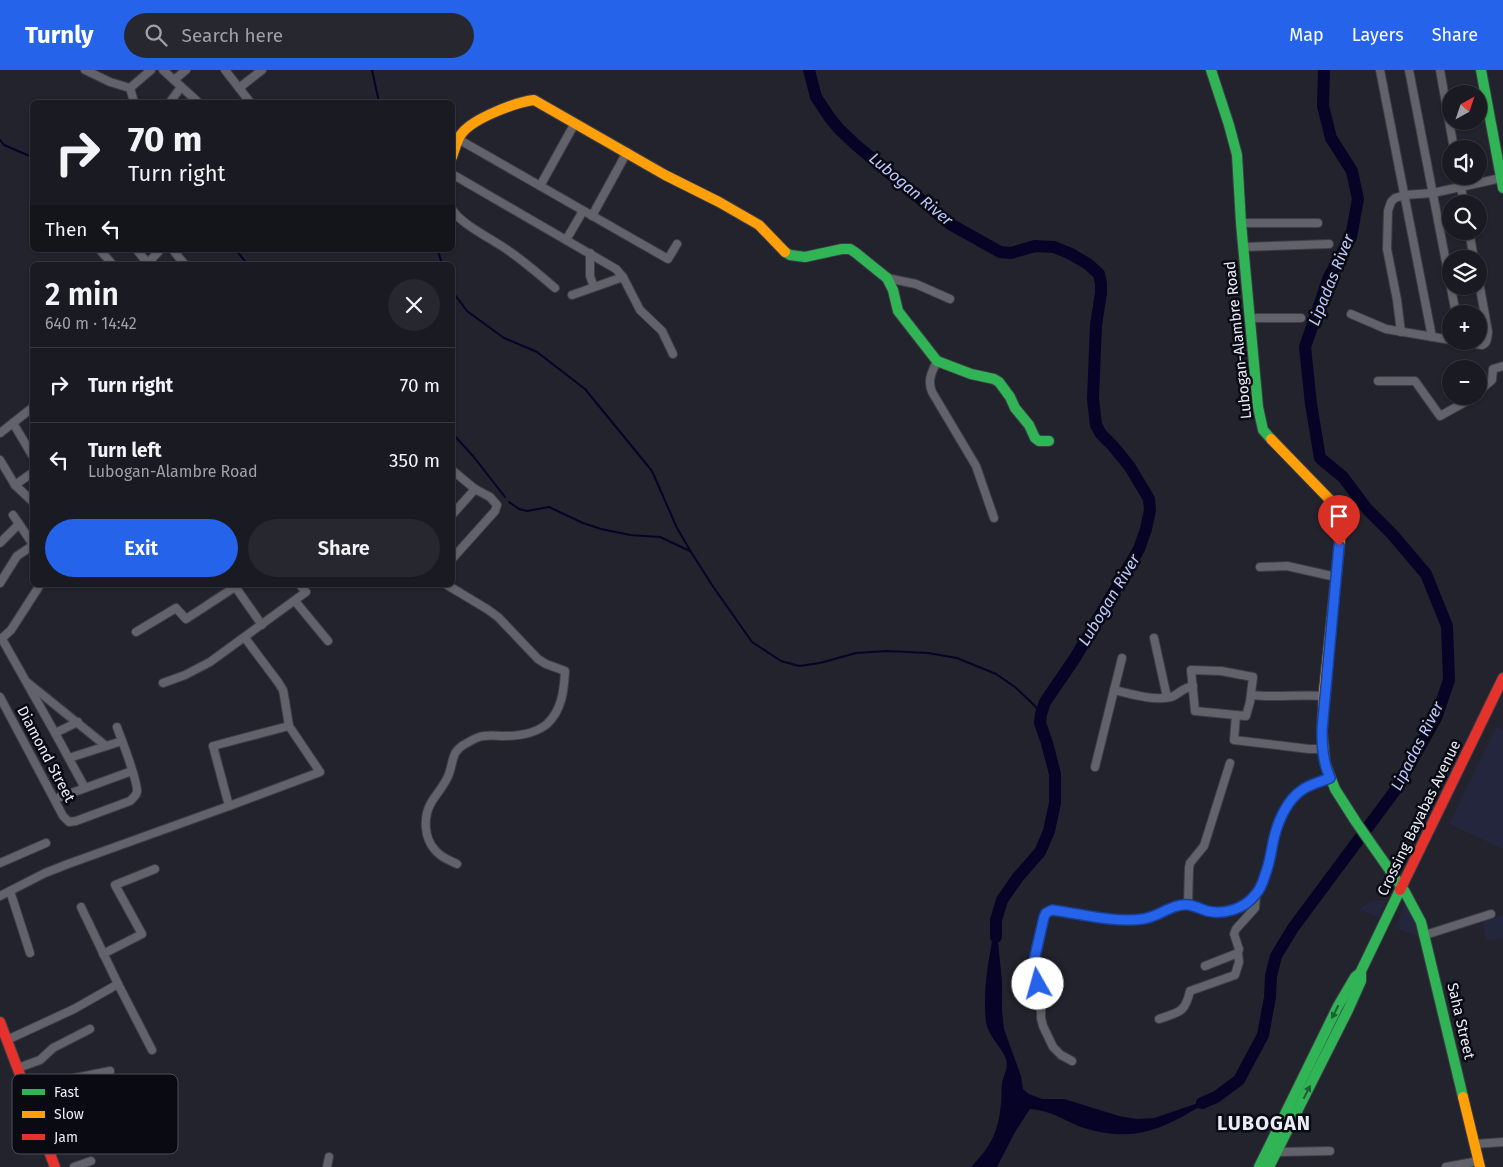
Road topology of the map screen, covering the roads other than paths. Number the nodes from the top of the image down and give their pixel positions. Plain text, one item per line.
1 (85, 70) edge
2 (151, 70) edge
3 (163, 70) edge
4 (186, 70) edge
5 (225, 70) edge
6 (262, 70) edge
7 (1211, 70) edge
8 (1380, 70) edge
9 (1409, 70) edge
10 (1440, 70) edge
11 (1481, 70) edge
12 (174, 80) junction
13 (181, 87) junction
14 (130, 88) junction
15 (239, 88) junction
16 (133, 100) edge
17 (171, 100) edge
18 (196, 100) edge
19 (248, 100) edge
20 (575, 123) junction
21 (458, 139) junction
22 (1452, 140) edge
23 (455, 148) edge
24 (627, 152) junction
25 (455, 176) edge
26 (1502, 183) edge
27 (1461, 185) edge
28 (540, 186) junction
29 (1462, 188) junction
30 (1432, 193) junction
31 (1405, 195) junction
32 (1463, 195) edge
33 (584, 211) junction
34 (455, 213) edge
35 (592, 216) junction
36 (1241, 222) junction
37 (1318, 223) dead end
38 (566, 240) junction
39 (677, 244) dead end
40 (1329, 244) dead end
41 (1244, 248) junction
42 (102, 252) edge
43 (139, 252) edge
44 (158, 252) edge
45 (175, 252) edge
46 (590, 253) junction
47 (110, 262) edge
48 (146, 262) edge
49 (150, 262) edge
50 (183, 262) edge
51 (623, 277) junction
52 (887, 278) junction
53 (594, 287) junction
54 (555, 288) dead end
55 (572, 295) dead end
56 (950, 299) dead end
57 (1454, 305) edge
58 (1351, 314) dead end
59 (1250, 318) junction
60 (1301, 318) dead end
61 (1487, 326) edge
62 (1401, 332) junction
63 (1432, 337) junction
64 (1442, 339) edge
65 (1487, 339) edge
66 (673, 354) dead end
67 (937, 361) junction
68 (1503, 366) edge
69 (1378, 381) dead end
70 (1487, 384) edge
71 (1460, 405) edge
72 (30, 410) edge
73 (13, 423) junction
74 (0, 433) edge
75 (1049, 441) dead end
76 (30, 452) edge
77 (0, 460) edge
78 (30, 474) edge
79 (455, 474) edge
80 (15, 485) junction
81 (475, 489) junction
82 (30, 499) edge
83 (455, 512) edge
84 (13, 515) dead end
85 (994, 518) dead end
86 (19, 524) junction
87 (30, 542) edge
88 (0, 543) edge
89 (30, 547) edge
90 (455, 556) edge
91 (1260, 567) dead end
92 (1336, 577) junction
93 (0, 583) edge
94 (39, 587) edge
95 (234, 587) edge
96 (236, 587) edge
97 (302, 587) edge
98 (449, 587) edge
99 (295, 601) junction
100 (262, 625) junction
101 (136, 632) dead end
102 (245, 638) junction
103 (1154, 638) dead end
104 (1, 640) edge
105 (328, 641) dead end
106 (1122, 658) dead end
107 (1503, 678) edge
108 (25, 681) junction
109 (163, 683) dead end
110 (1192, 686) junction
111 (1114, 690) junction
112 (1252, 694) junction
113 (1324, 696) junction
114 (0, 697) edge
115 (1167, 697) junction
116 (1236, 715) junction
117 (78, 722) junction
118 (289, 726) junction
119 (116, 727) dead end
120 (55, 733) junction
121 (122, 741) junction
122 (106, 746) junction
123 (1322, 749) junction
124 (69, 758) junction
125 (1230, 763) dead end
126 (1095, 767) dead end
127 (132, 771) junction
128 (1330, 778) junction
129 (84, 788) junction
130 (55, 799) junction
131 (229, 806) junction
132 (46, 843) dead end
133 (0, 863) edge
134 (457, 864) dead end
135 (155, 869) dead end
136 (1402, 886) junction
137 (10, 890) junction
138 (1256, 895) junction
139 (0, 896) edge
140 (1188, 905) junction
141 (81, 907) dead end
142 (1492, 914) dead end
143 (1425, 936) junction
144 (1238, 953) junction
145 (30, 954) dead end
146 (103, 954) junction
147 (1204, 966) dead end
148 (1361, 972) junction
149 (118, 984) junction
150 (1158, 1019) dead end
151 (0, 1022) edge
152 (90, 1028) dead end
153 (7, 1040) junction
154 (152, 1050) dead end
155 (1072, 1061) dead end
156 (18, 1068) junction
157 (110, 1071) dead end
158 (20, 1074) edge
159 (95, 1074) edge
160 (1503, 1142) edge
161 (1475, 1144) junction
162 (1330, 1151) dead end
163 (1277, 1152) junction
164 (50, 1154) edge
165 (329, 1157) dead end
166 (91, 1161) dead end
167 (1479, 1164) edge
168 (55, 1167) edge
169 (74, 1167) edge
170 (327, 1167) edge
171 (1259, 1167) edge
172 (1269, 1167) edge
173 (1446, 1167) edge

1 - 14 street
2 - 14 street
3 - 12 street
4 - 12 street
5 - 15 street
6 - 15 street
7 - 36 street, Lubogan-Alambre Road
8 - 31 street
9 - 30 street
10 - 22 street
11 - 26 street
12 - 13 street
13 - 17 street
13 - 18 street
14 - 16 street
15 - 19 street
20 - 21 street
20 - 24 street
20 - 28 street
21 - 23 street
21 - 28 street
24 - 35 street
24 - 52 street
25 - 38 street
26 - 29 street
27 - 29 street
28 - 33 street
29 - 30 street
29 - 32 street
30 - 31 street
30 - 57 street
31 - 62 street
31 - 63 street
33 - 35 street
33 - 38 street
34 - 54 street
35 - 39 street
36 - 37 street
36 - 41 street, Lubogan-Alambre Road
38 - 46 street
40 - 41 street
41 - 59 street, Lubogan-Alambre Road
42 - 47 street
43 - 48 street
44 - 49 street
45 - 50 street
46 - 51 street
46 - 53 street
51 - 53 street
51 - 66 street
52 - 56 street
52 - 67 street
53 - 55 street
58 - 62 street
59 - 60 street
59 - 92 street, Lubogan-Alambre Road
61 - 65 street
62 - 63 street
63 - 64 street
67 - 75 street
67 - 85 street
68 - 70 street
69 - 71 street
72 - 73 street
73 - 74 street
73 - 76 street
77 - 80 street
78 - 80 street
79 - 81 street
80 - 82 street
81 - 83 street
81 - 90 street
84 - 86 street
86 - 87 street
86 - 88 street
89 - 93 street
91 - 92 street
92 - 113 street, Lubogan-Alambre Road
94 - 104 street
95 - 101 street
96 - 100 street
97 - 99 street
98 - 134 street
99 - 100 street
99 - 105 street
100 - 102 street
102 - 109 street
102 - 118 street
103 - 115 street
104 - 108 street
106 - 111 street
107 - 136 street, Crossing Bayabas Avenue
108 - 117 street
108 - 120 street
110 - 112 street
110 - 115 street
110 - 116 street
111 - 115 street
111 - 126 street
112 - 113 street
112 - 116 street
113 - 123 street, Lubogan-Alambre Road
114 - 130 street, Diamond Street
116 - 123 street
117 - 120 street
117 - 122 street
118 - 131 street
118 - 131 street
119 - 121 street
120 - 124 street
121 - 122 street
121 - 127 street
122 - 124 street
123 - 128 street, Lubogan-Alambre Road
124 - 129 street
125 - 140 street
127 - 129 street
127 - 130 street, Diamond Street
128 - 136 street, Lubogan-Alambre Road
128 - 138 street
129 - 130 street
131 - 137 street
132 - 133 street
135 - 146 street
136 - 143 street, Saha Street
136 - 148 street, Crossing Bayabas Avenue
137 - 139 street
137 - 145 street
138 - 140 street
138 - 144 street
140 - 155 street
141 - 146 street
142 - 143 street
143 - 161 street, Saha Street
144 - 147 street
144 - 150 street
146 - 149 street
163 -> 148 street, Crossing Bayabas Avenue
148 -> 171 street, Crossing Bayabas Avenue
149 - 153 street
149 - 154 street
151 - 153 street
152 - 156 street
153 - 156 street
156 - 158 street
157 - 159 street
160 - 161 street
161 - 167 street, Saha Street
162 - 163 street
163 - 172 street, Crossing Bayabas Avenue
164 - 168 street
165 - 170 street
166 - 169 street
167 - 173 street

